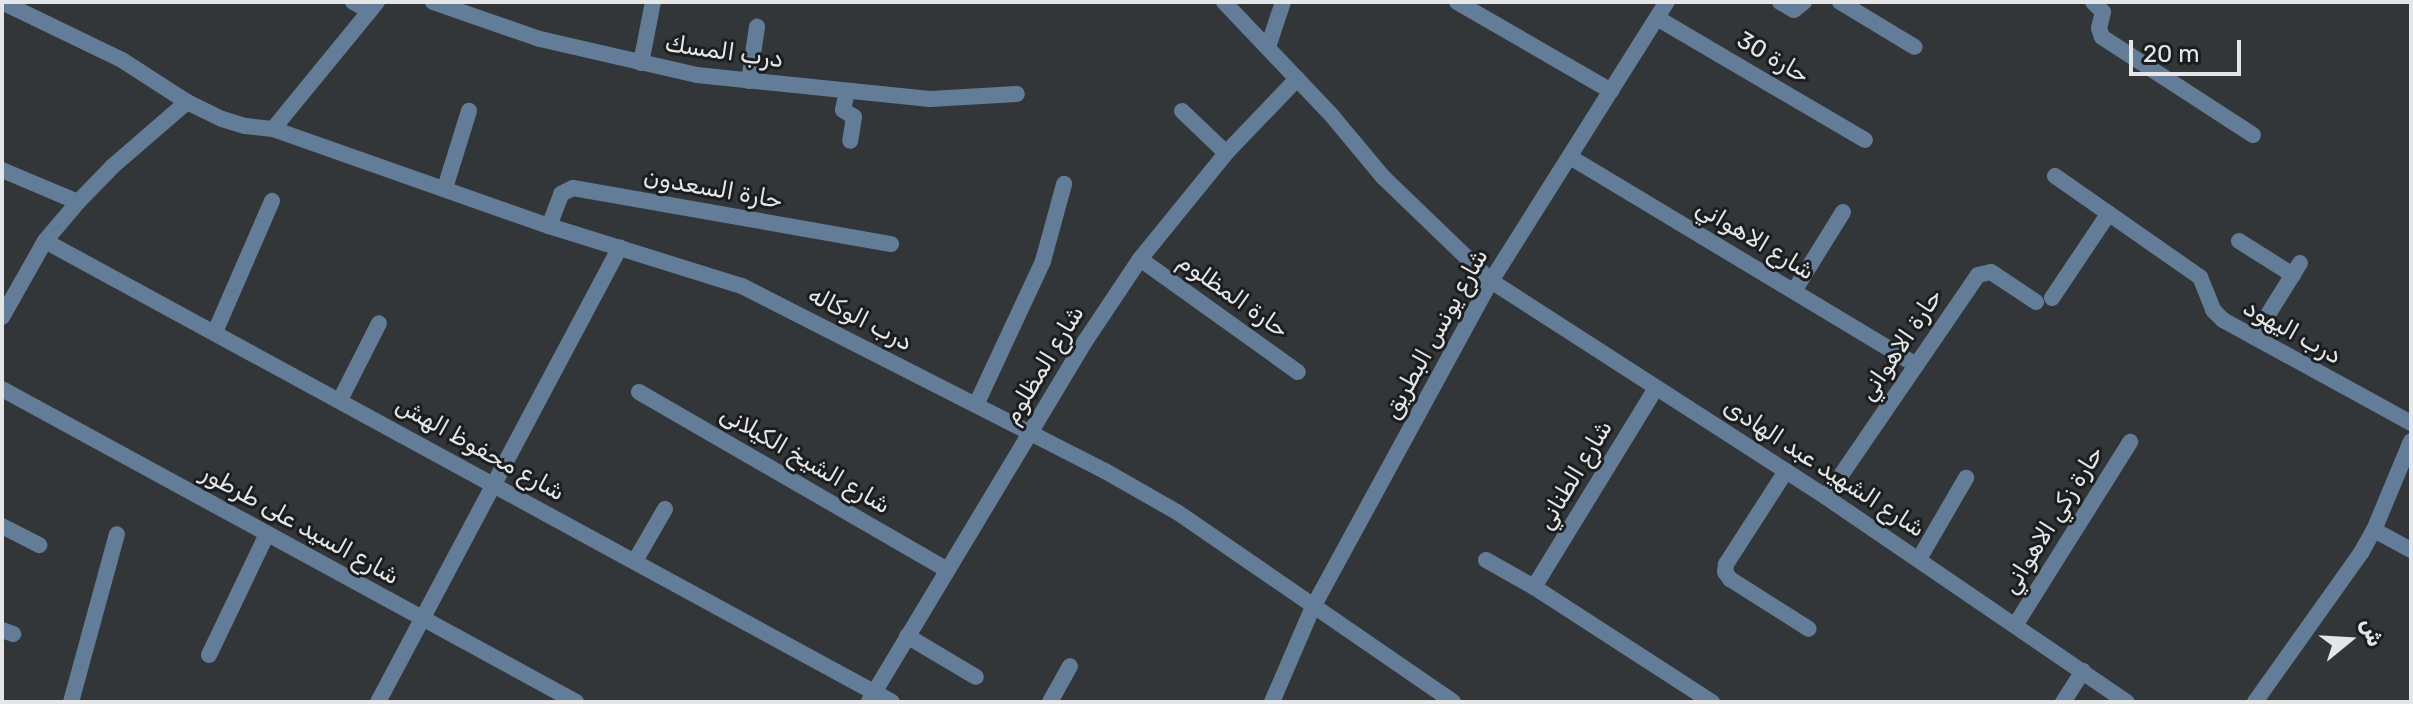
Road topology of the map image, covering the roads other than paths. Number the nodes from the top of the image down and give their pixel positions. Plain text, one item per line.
1 (2, 2) edge
2 (353, 2) edge
3 (433, 2) edge
4 (653, 2) edge
5 (1224, 2) edge
6 (1283, 2) edge
7 (1457, 2) edge
8 (1667, 2) edge
9 (1780, 2) edge
10 (1804, 2) edge
11 (1840, 2) edge
12 (2093, 2) edge
13 (373, 6) edge
14 (1657, 18) junction
15 (757, 27) dead end
16 (1268, 47) junction
17 (1915, 47) dead end
18 (641, 63) junction
19 (1297, 79) junction
20 (749, 81) junction
21 (1611, 91) junction
22 (847, 92) junction
23 (1017, 94) dead end
24 (187, 102) junction
25 (469, 111) dead end
26 (1182, 111) dead end
27 (273, 129) junction
28 (2253, 135) dead end
29 (1865, 140) dead end
30 (850, 141) dead end
31 (1226, 153) junction
32 (1570, 157) junction
33 (2, 170) edge
34 (2055, 176) dead end
35 (1064, 184) dead end
36 (445, 188) junction
37 (272, 201) dead end
38 (78, 202) junction
39 (1843, 212) dead end
40 (2109, 213) junction
41 (549, 226) junction
42 (45, 241) junction
43 (2239, 241) dead end
44 (891, 244) dead end
45 (620, 247) junction
46 (1140, 259) junction
47 (1491, 281) junction
48 (1794, 291) junction
49 (2, 317) edge
50 (379, 323) dead end
51 (215, 332) junction
52 (2254, 337) junction
53 (1916, 365) junction
54 (1298, 372) dead end
55 (1656, 388) junction
56 (2, 389) edge
57 (639, 392) dead end
58 (340, 400) junction
59 (976, 405) junction
60 (2411, 423) edge
61 (1030, 434) junction
62 (2411, 441) edge
63 (2130, 442) dead end
64 (1786, 471) junction
65 (1966, 478) dead end
66 (494, 484) junction
67 (1826, 497) junction
68 (665, 509) dead end
69 (2, 526) edge
70 (2374, 530) junction
71 (117, 534) dead end
72 (267, 534) junction
73 (39, 545) dead end
74 (2411, 550) edge
75 (1919, 559) junction
76 (1486, 560) dead end
77 (635, 561) junction
78 (946, 569) junction
79 (1534, 587) junction
80 (1313, 607) junction
81 (424, 620) junction
82 (2016, 624) junction
83 (1809, 629) dead end
84 (907, 636) junction
85 (209, 655) dead end
86 (1070, 666) dead end
87 (2083, 671) junction
88 (976, 677) dead end
89 (871, 697) edge
90 (71, 702) edge
91 (378, 702) edge
92 (576, 702) edge
93 (892, 702) edge
94 (1050, 702) edge
95 (1272, 702) edge
96 (1453, 702) edge
97 (1712, 702) edge
98 (2063, 702) edge
99 (2127, 702) edge
100 (2255, 702) edge

1 - 24 street, درب الوكاله
2 - 13 street
3 - 18 street, درب المسك
4 - 18 street
5 - 16 street, شارع الشهيد عبد الهادى
6 - 16 street
7 - 21 street
8 - 14 street, شارع يونس البطريق
9 - 10 street
11 - 17 street
12 - 28 street
13 - 27 street
14 - 21 street, شارع يونس البطريق
14 - 29 street, حارة 30
15 - 20 street
16 - 19 street, شارع الشهيد عبد الهادى
18 - 20 street, درب المسك
19 - 31 street, شارع المظلوم
19 - 47 street, شارع الشهيد عبد الهادى
20 - 22 street, درب المسك
21 - 32 street, شارع يونس البطريق
22 - 23 street, درب المسك
22 - 30 street
24 - 27 street, درب الوكاله
24 - 38 street
25 - 36 street
26 - 31 street
27 - 36 street, درب الوكاله
31 - 46 street, شارع المظلوم
32 - 47 street, شارع يونس البطريق
32 - 48 street, شارع الاهواني
33 - 38 street
34 - 40 street, درب اليهود
35 - 59 street
36 - 41 street, درب الوكاله
37 - 51 street
38 - 42 street
39 - 48 street
40 - 52 street, درب اليهود
40 - 53 street, حارة الاهواني
41 - 44 street, حارة السعدون
41 - 45 street, درب الوكاله
42 - 49 street
42 - 51 street, شارع محفوظ الهش
43 - 52 street
45 - 59 street, درب الوكاله
45 - 66 street
46 - 54 street, حارة المظلوم
46 - 61 street, شارع المظلوم
47 - 55 street, شارع الشهيد عبد الهادى
47 - 80 street, شارع يونس البطريق
48 - 53 street, شارع الاهواني
50 - 58 street
51 - 58 street, شارع محفوظ الهش
52 - 60 street, درب اليهود
53 - 67 street, حارة الاهواني
55 - 64 street, شارع الشهيد عبد الهادى
55 - 79 street, شارع الطناني
56 - 72 street, شارع السيد على طرطور
57 - 78 street, شارع الشيخ الكيلانى
58 - 66 street, شارع محفوظ الهش
59 - 61 street, درب الوكاله
61 - 78 street, شارع المظلوم
61 - 80 street, درب الوكاله
62 - 70 street
63 - 82 street, حارة زكي الاهواني
64 - 67 street, شارع الشهيد عبد الهادى
64 - 83 street
65 - 75 street
66 - 77 street, شارع محفوظ الهش
66 - 81 street
67 - 75 street, شارع الشهيد عبد الهادى
68 - 77 street
69 - 73 street
70 - 74 street
70 - 100 street
71 - 90 street
72 - 81 street, شارع السيد على طرطور
72 - 85 street
75 - 82 street, شارع الشهيد عبد الهادى
76 - 79 street
77 - 89 street, شارع محفوظ الهش
78 - 84 street, شارع المظلوم
79 - 97 street
80 - 95 street, شارع يونس البطريق
80 - 96 street, درب الوكاله
81 - 91 street
81 - 92 street, شارع السيد على طرطور
82 - 87 street, شارع الشهيد عبد الهادى
84 - 88 street
84 - 89 street, شارع المظلوم
86 - 94 street
87 - 98 street
87 - 99 street, شارع الشهيد عبد الهادى
89 - 93 street, شارع محفوظ الهش

